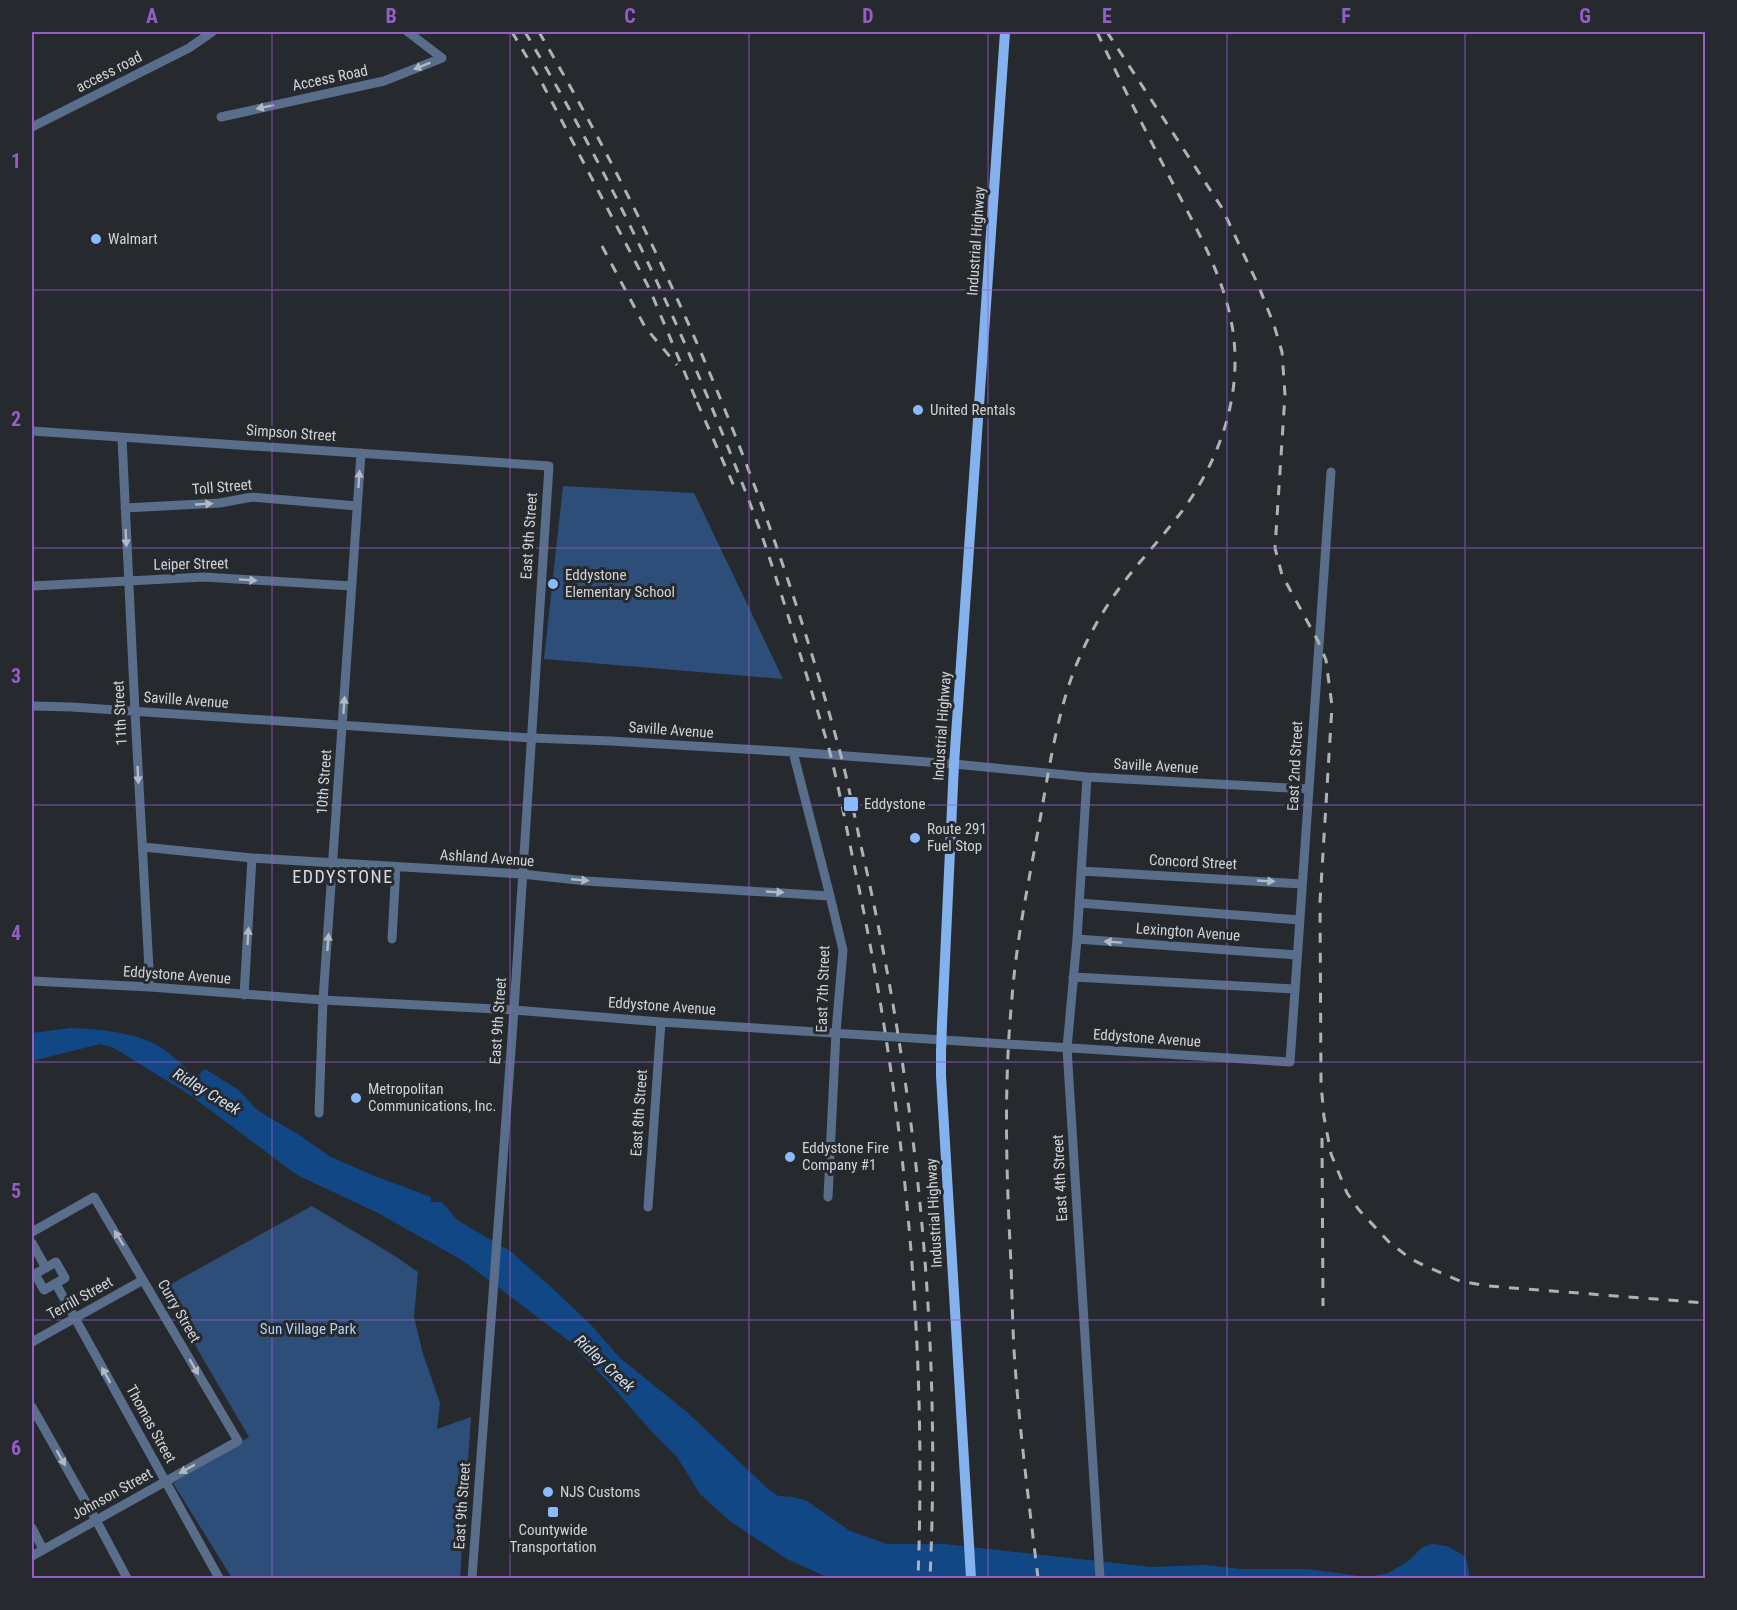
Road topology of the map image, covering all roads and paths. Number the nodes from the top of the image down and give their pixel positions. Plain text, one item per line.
1 (212, 32) edge
2 (408, 32) edge
3 (1005, 32) edge
4 (221, 117) dead end
5 (32, 127) edge
6 (32, 431) edge
7 (122, 438) junction
8 (361, 453) junction
9 (549, 466) joint
10 (1331, 472) dead end
11 (357, 506) junction
12 (125, 508) junction
13 (128, 581) junction
14 (32, 586) edge
15 (352, 586) junction
16 (32, 706) edge
17 (135, 712) junction
18 (342, 726) junction
19 (531, 738) junction
20 (793, 752) junction
21 (954, 764) junction
22 (1087, 777) junction
23 (1308, 789) junction
24 (142, 847) junction
25 (252, 858) junction
26 (334, 862) junction
27 (396, 867) junction
28 (1081, 870) junction
29 (522, 874) junction
30 (1302, 884) junction
31 (830, 896) junction
32 (1079, 903) junction
33 (1300, 920) junction
34 (392, 939) dead end
35 (1077, 939) junction
36 (1297, 955) junction
37 (1073, 977) junction
38 (32, 981) edge
39 (150, 987) junction
40 (1295, 989) junction
41 (244, 995) junction
42 (323, 1000) junction
43 (513, 1010) junction
44 (661, 1022) junction
45 (836, 1032) junction
46 (1067, 1048) junction
47 (1290, 1062) joint
48 (319, 1113) dead end
49 (828, 1197) dead end
50 (648, 1206) dead end
51 (32, 1232) edge
52 (32, 1243) edge
53 (45, 1268) junction
54 (143, 1280) junction
55 (56, 1284) junction
56 (75, 1318) junction
57 (32, 1342) edge
58 (32, 1407) edge
59 (238, 1441) joint
60 (165, 1481) junction
61 (96, 1520) junction
62 (32, 1528) edge
63 (44, 1549) junction
64 (32, 1556) edge
65 (127, 1578) edge
66 (219, 1578) edge
67 (472, 1578) edge
68 (971, 1578) edge
69 (1100, 1578) edge

1 - 5 street, access road
2 -> 4 street, Access Road
3 - 21 main road, Industrial Highway
6 - 7 street, Simpson Street
7 - 8 street, Simpson Street
7 - 12 street, 11th Street
8 - 9 street, Simpson Street
11 -> 8 street, 10th Street
9 - 19 street, East 9th Street
10 - 23 street, East 2nd Street
12 -> 11 street, Toll Street
11 - 15 street, 10th Street
12 -> 13 street, 11th Street
13 - 14 street, Leiper Street
13 -> 15 street, Leiper Street
13 - 17 street, 11th Street
18 -> 15 street, 10th Street
16 - 17 street, Saville Avenue
17 - 18 street, Saville Avenue
17 -> 24 street, 11th Street
18 - 19 street, Saville Avenue
18 - 26 street, 10th Street
19 - 20 street, Saville Avenue
19 - 29 street, East 9th Street
20 - 21 street, Saville Avenue
20 - 31 street, East 7th Street
21 - 22 street, Saville Avenue
21 - 68 main road, Industrial Highway, bridge
22 - 23 street, Saville Avenue
22 - 28 street, East 4th Street
23 - 30 street, East 2nd Street
24 - 25 street, Ashland Avenue
24 - 39 street, 11th Street
25 - 26 street, Ashland Avenue
41 -> 25 street
26 - 27 street, Ashland Avenue
42 -> 26 street, 10th Street
27 - 29 street, Ashland Avenue
27 - 34 street
28 -> 30 street, Concord Street
28 - 32 street, East 4th Street
29 -> 31 street, Ashland Avenue
29 - 43 street, East 9th Street
30 - 33 street, East 2nd Street
31 - 45 street, East 7th Street
32 - 33 street
32 - 35 street, East 4th Street
33 - 36 street, East 2nd Street
36 -> 35 street, Lexington Avenue
35 - 37 street, East 4th Street
36 - 40 street, East 2nd Street
37 - 40 street
37 - 46 street, East 4th Street
38 - 39 street, Eddystone Avenue
39 - 41 street, Eddystone Avenue
40 - 47 street, East 2nd Street
41 - 42 street, Eddystone Avenue
42 - 43 street, Eddystone Avenue
42 - 48 street, 10th Street
43 - 44 street, Eddystone Avenue
43 - 67 street, East 9th Street
44 - 45 street, Eddystone Avenue
44 - 50 street, East 8th Street
45 - 46 street, Eddystone Avenue
45 - 49 street, East 7th Street
46 - 47 street, Eddystone Avenue
46 - 69 street, East 4th Street
54 -> 51 street, Curry Street
52 - 53 street
53 - 55 street
53 - 55 street
54 - 56 street, Terrill Street
54 -> 59 street, Curry Street
55 - 56 street, Thomas Street
56 - 57 street, Terrill Street
60 -> 56 street, Thomas Street
58 -> 61 street
59 -> 60 street, Johnson Street
60 - 61 street, Johnson Street
60 - 66 street, Thomas Street
61 - 63 street, Johnson Street
61 - 65 street
62 - 63 street
63 - 64 street, Johnson Street

